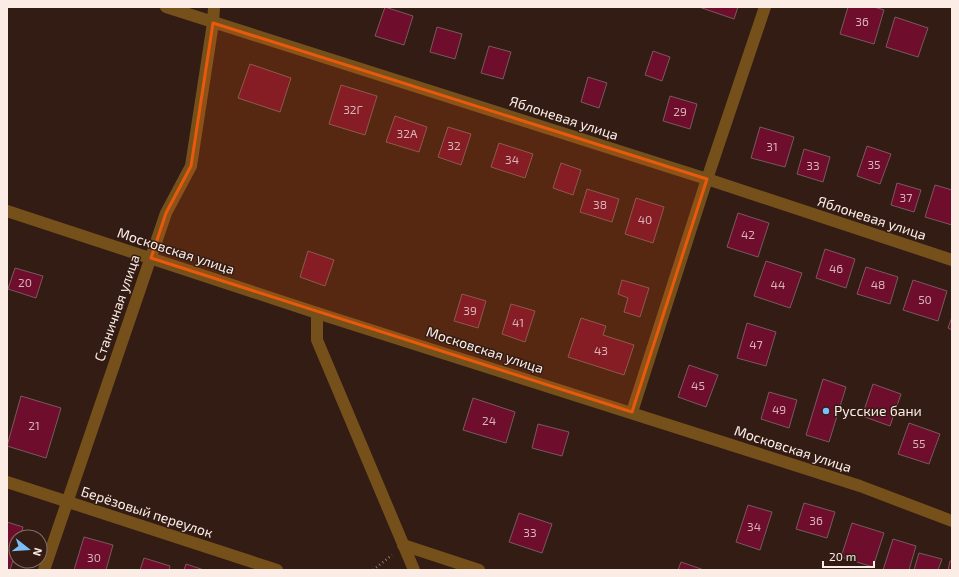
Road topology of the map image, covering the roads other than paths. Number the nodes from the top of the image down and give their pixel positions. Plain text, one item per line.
1 (166, 7) edge
2 (214, 7) edge
3 (765, 7) edge
4 (213, 23) junction
5 (707, 179) junction
6 (7, 211) edge
7 (150, 258) junction
8 (952, 260) edge
9 (317, 313) junction
10 (632, 412) junction
11 (7, 482) edge
12 (66, 501) junction
13 (952, 521) edge
14 (403, 545) junction
15 (44, 570) edge
16 (277, 570) edge
17 (414, 570) edge
18 (479, 570) edge

1 - 4 street, Яблоневая улица
2 - 4 street, Станичная улица
3 - 5 street
4 - 5 street, Яблоневая улица
4 - 7 street, Станичная улица
5 - 8 street, Яблоневая улица
5 - 10 street
6 - 7 street, Московская улица
7 - 9 street, Московская улица
7 - 12 street, Станичная улица
9 - 10 street, Московская улица
9 - 14 street
10 - 13 street, Московская улица
11 - 12 street, Берёзовый переулок
12 - 15 street, Станичная улица
12 - 16 street, Берёзовый переулок
14 - 17 street
14 - 18 street

